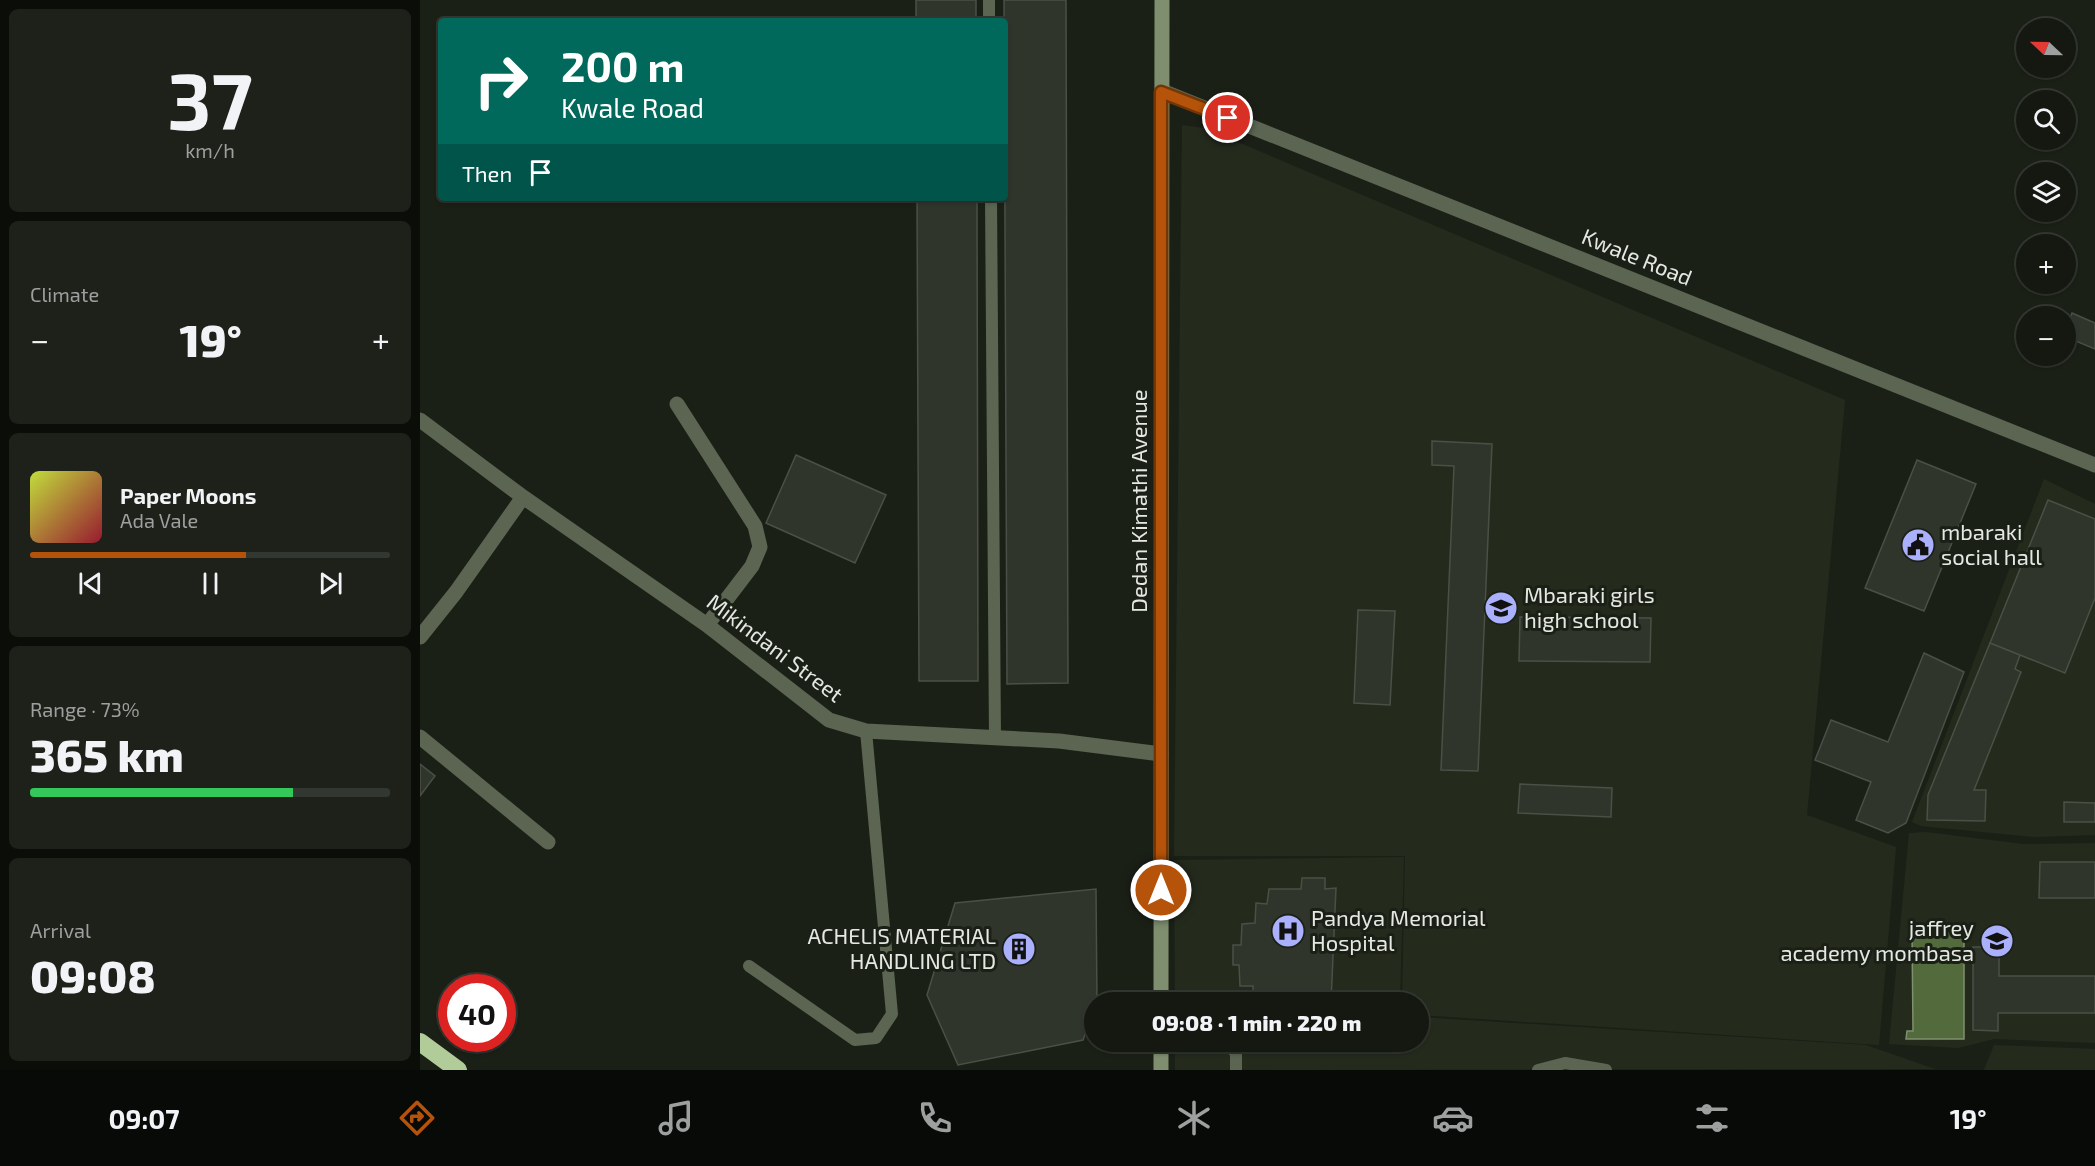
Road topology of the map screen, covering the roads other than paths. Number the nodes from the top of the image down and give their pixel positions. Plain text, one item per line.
1 (989, 0) edge
2 (1162, 0) edge
3 (990, 18) edge
4 (1161, 92) junction
5 (991, 201) edge
6 (677, 404) dead end
7 (420, 420) edge
8 (2095, 465) edge
9 (523, 498) junction
10 (707, 625) junction
11 (420, 637) edge
12 (866, 731) junction
13 (420, 737) edge
14 (995, 739) junction
15 (1161, 754) junction
16 (548, 842) dead end
17 (749, 966) dead end
18 (1161, 992) edge
19 (420, 1042) edge
20 (1161, 1052) edge
21 (1235, 1052) edge
22 (458, 1070) edge
23 (1161, 1070) edge
24 (1236, 1070) edge
25 (1538, 1070) edge
26 (1606, 1070) edge

1 - 3 lane
2 - 4 street, Dedan Kimathi Avenue
4 - 8 street, Kwale Road
4 - 15 street, Dedan Kimathi Avenue
5 - 14 lane
6 - 10 street
7 - 9 street, Mikindani Street
9 - 10 street, Mikindani Street
9 - 11 street
10 - 12 street, Mikindani Street
12 - 14 street, Mikindani Street
12 - 17 lane
13 - 16 street
14 - 15 street, Mikindani Street
15 - 18 street, Dedan Kimathi Avenue
19 - 22 highway
20 - 23 street
21 - 24 lane
25 - 26 lane

